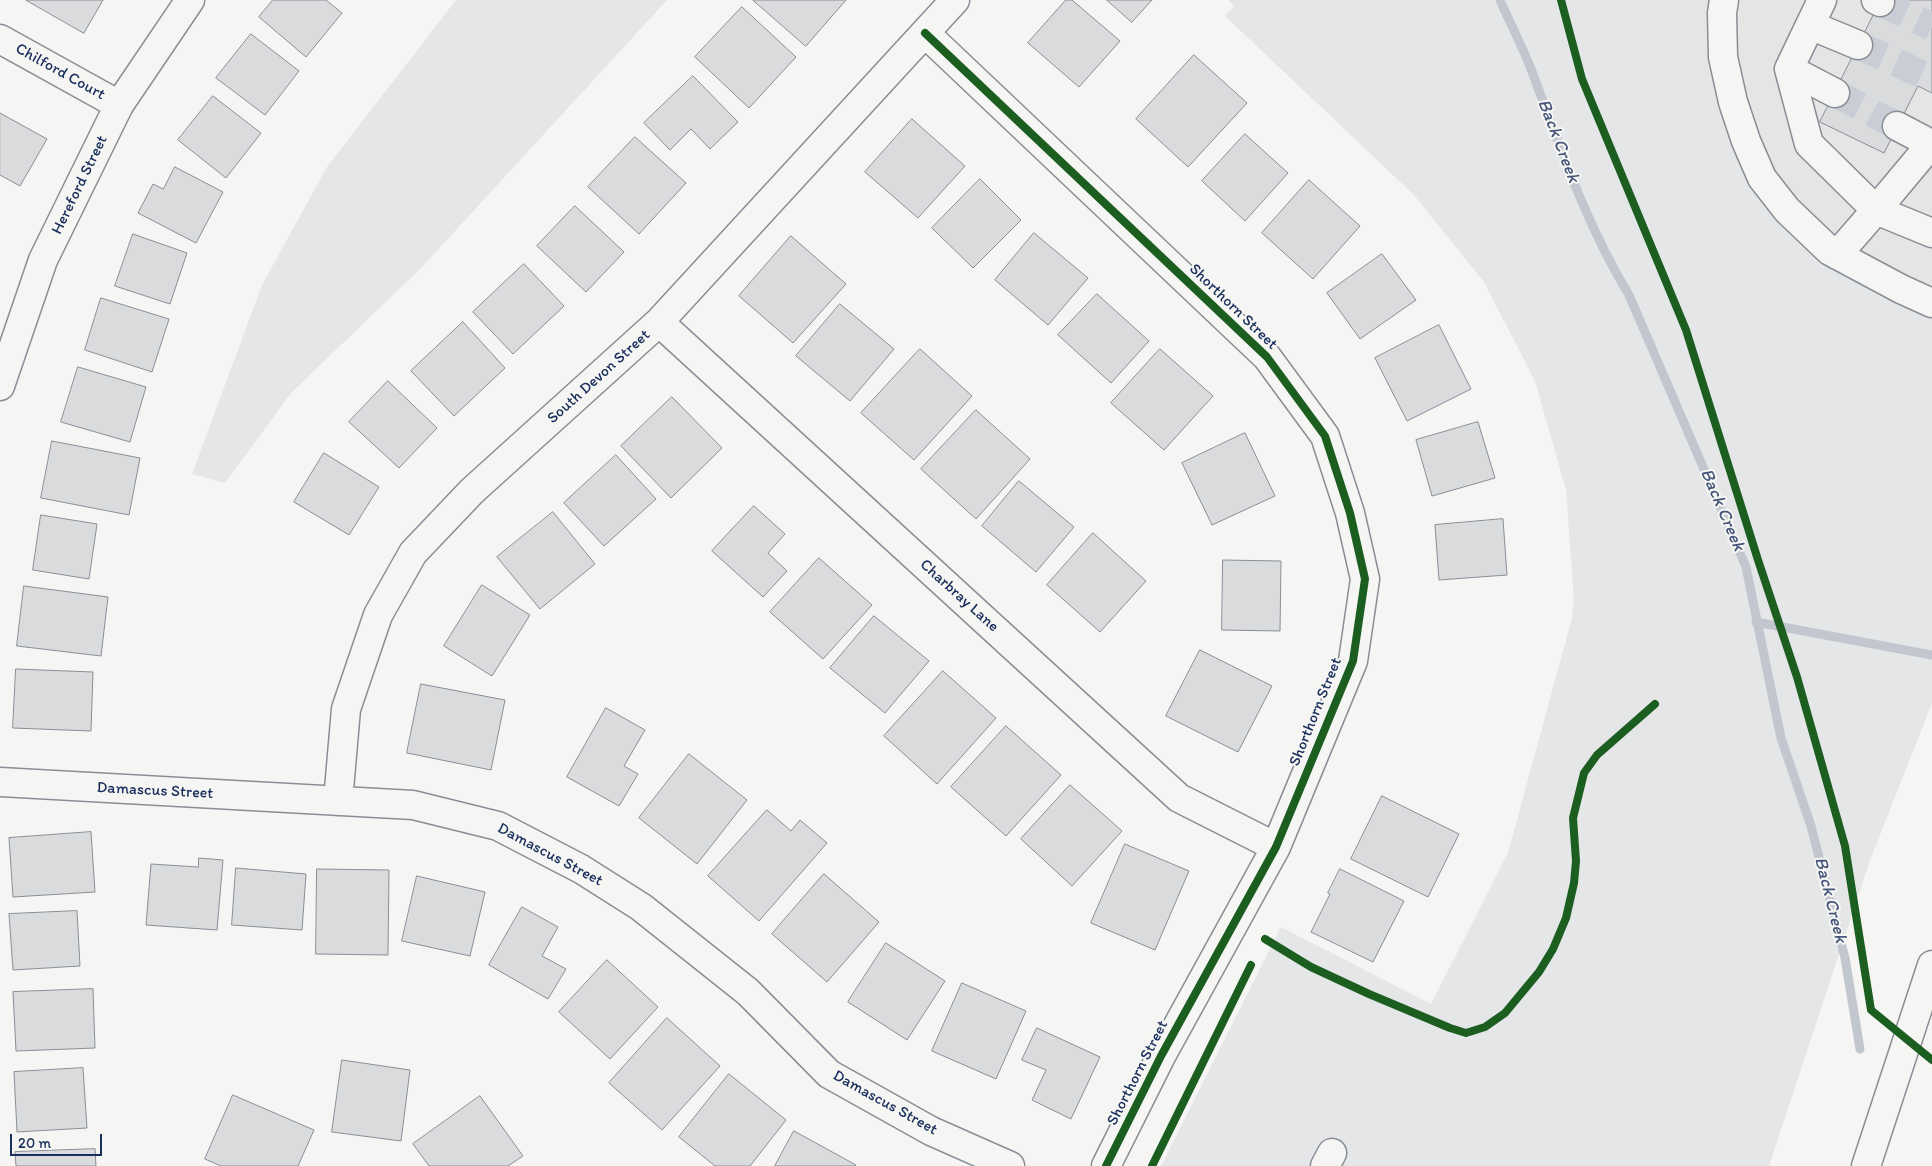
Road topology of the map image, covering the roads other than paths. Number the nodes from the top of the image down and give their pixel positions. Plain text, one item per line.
1 (190, 0) edge
2 (955, 0) edge
3 (1724, 0) edge
4 (1817, 7) edge
5 (924, 33) junction
6 (0, 39) edge
7 (1858, 45) tunnel mouth
8 (1789, 69) junction
9 (1835, 93) tunnel mouth
10 (119, 105) junction
11 (1898, 126) tunnel mouth
12 (1932, 143) edge
13 (1876, 210) junction
14 (1932, 233) edge
15 (1837, 255) junction
16 (1932, 303) edge
17 (659, 322) junction
18 (0, 386) edge
19 (0, 782) edge
20 (338, 801) junction
21 (1276, 847) junction
22 (1932, 965) edge
23 (1010, 1166) edge
24 (1106, 1166) edge
25 (1866, 1166) edge

1 - 10 street, Hereford Street
2 - 5 street, South Devon Street
3 - 15 street
4 - 7 street
4 - 8 street
5 - 17 street, South Devon Street
5 - 21 street, Shorthorn Street
6 - 10 street, Chilford Court
8 - 9 street
8 - 13 street
10 - 18 street, Hereford Street
11 - 12 street
12 - 13 street
13 - 14 street
13 - 15 street
15 - 16 street
17 - 20 street, South Devon Street
17 - 21 street, Charbray Lane
19 - 20 street, Damascus Street
20 - 23 street, Damascus Street
21 - 24 street, Shorthorn Street
22 - 25 street

